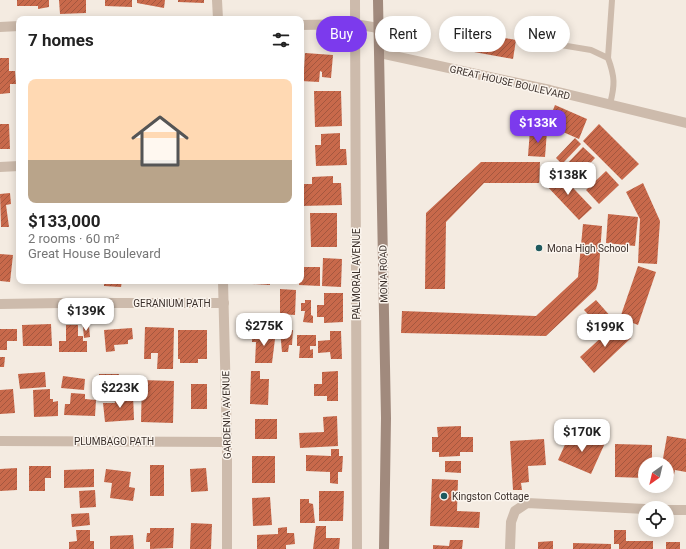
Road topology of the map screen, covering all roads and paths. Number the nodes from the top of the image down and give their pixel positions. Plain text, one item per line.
1 (217, 0) edge
2 (355, 0) edge
3 (378, 0) edge
4 (612, 0) edge
5 (218, 16) edge
6 (355, 16) edge
7 (378, 16) edge
8 (304, 25) edge
9 (316, 25) edge
10 (16, 26) edge
11 (0, 27) edge
12 (570, 46) edge
13 (355, 52) edge
14 (380, 53) joint
15 (608, 58) junction
16 (610, 104) junction
17 (686, 123) edge
18 (16, 166) edge
19 (0, 167) edge
20 (223, 284) edge
21 (224, 303) junction
22 (0, 304) edge
23 (0, 441) edge
24 (227, 442) junction
25 (638, 509) edge
26 (674, 510) edge
27 (686, 510) edge
28 (227, 549) edge
29 (357, 549) edge
30 (384, 549) edge
31 (510, 549) edge

1 - 5 street
2 - 6 street, PALMORAL AVENUE
3 - 7 street, MONA ROAD
4 - 15 lane
8 - 9 street
10 - 11 street
12 - 15 lane
13 - 29 street, PALMORAL AVENUE
14 - 16 street, GREAT HOUSE BOULEVARD
14 - 30 street, MONA ROAD
15 - 16 lane
16 - 17 street, GREAT HOUSE BOULEVARD
18 - 19 street
20 - 21 street, GARDENIA AVENUE
21 - 22 street, GERANIUM PATH
21 - 24 street, GARDENIA AVENUE
23 - 24 street, PLUMBAGO PATH
24 - 28 street, GARDENIA AVENUE
25 - 31 street
26 - 27 street

